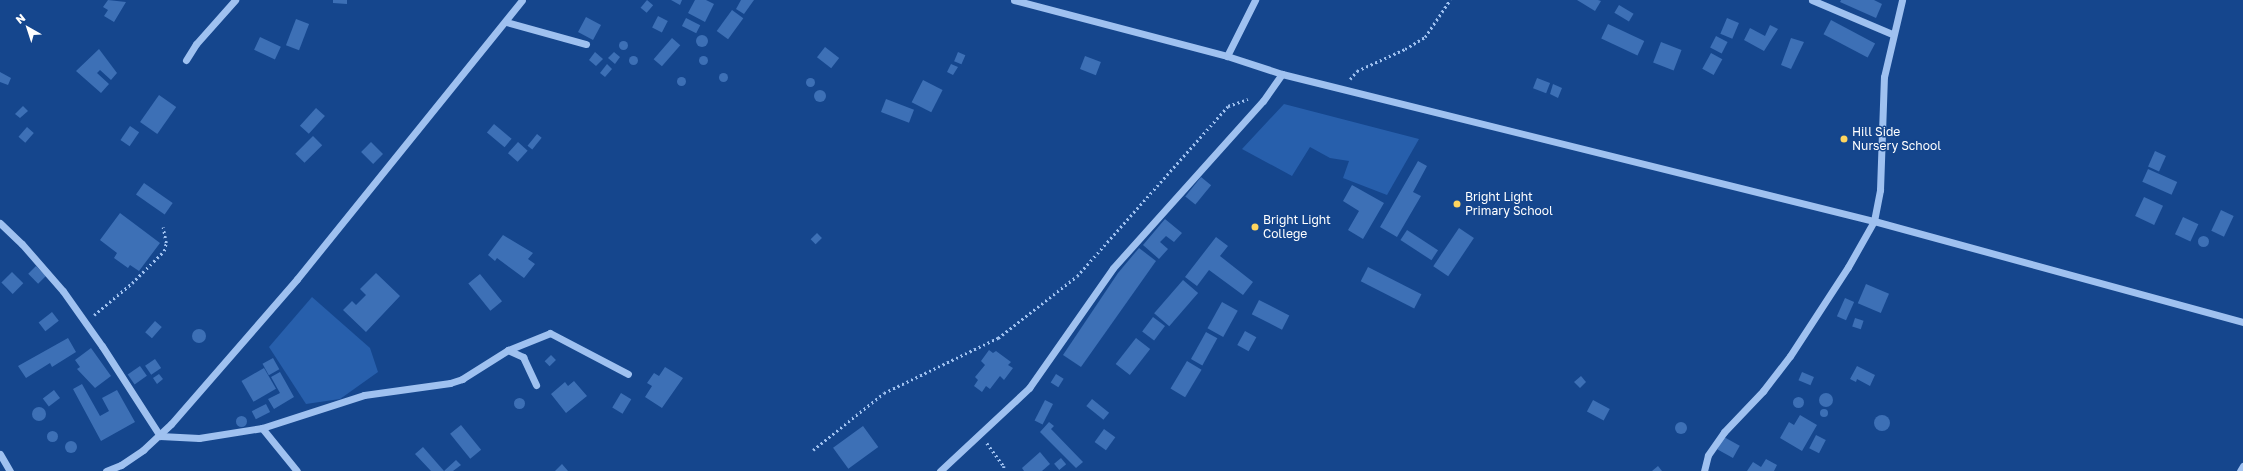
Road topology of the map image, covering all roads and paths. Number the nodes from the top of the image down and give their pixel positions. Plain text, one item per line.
1 (235, 0) edge
2 (522, 0) edge
3 (1015, 0) edge
4 (1256, 0) edge
5 (1450, 0) edge
6 (1812, 0) edge
7 (1902, 0) edge
8 (506, 22) junction
9 (1892, 34) junction
10 (586, 44) dead end
11 (1227, 56) junction
12 (186, 60) dead end
13 (1282, 74) junction
14 (1342, 89) junction
15 (1263, 101) junction
16 (1874, 221) junction
17 (0, 223) edge
18 (163, 227) dead end
19 (86, 322) junction
20 (2243, 322) edge
21 (508, 350) junction
22 (628, 374) dead end
23 (536, 385) dead end
24 (262, 428) junction
25 (981, 435) junction
26 (160, 436) junction
27 (813, 450) dead end
28 (0, 454) edge
29 (2243, 466) edge
30 (10, 471) edge
31 (106, 471) edge
32 (297, 471) edge
33 (940, 471) edge
34 (1004, 471) edge
35 (1704, 471) edge
36 (2240, 471) edge

1 - 12 street
2 - 8 street
3 - 11 street
4 - 11 street
5 - 14 path
6 - 9 street
7 - 9 street
8 - 10 street
8 - 26 street
9 - 16 street
11 - 13 street
13 - 14 street
13 - 15 street
14 - 16 street
15 - 25 street
15 - 27 path
16 - 20 street
16 - 35 street
17 - 19 street
18 - 19 path
19 - 26 street
21 - 22 street
21 - 23 street
21 - 24 street
24 - 26 street
24 - 32 street
25 - 33 street
25 - 34 path
26 - 31 street
28 - 30 street
29 - 36 street

